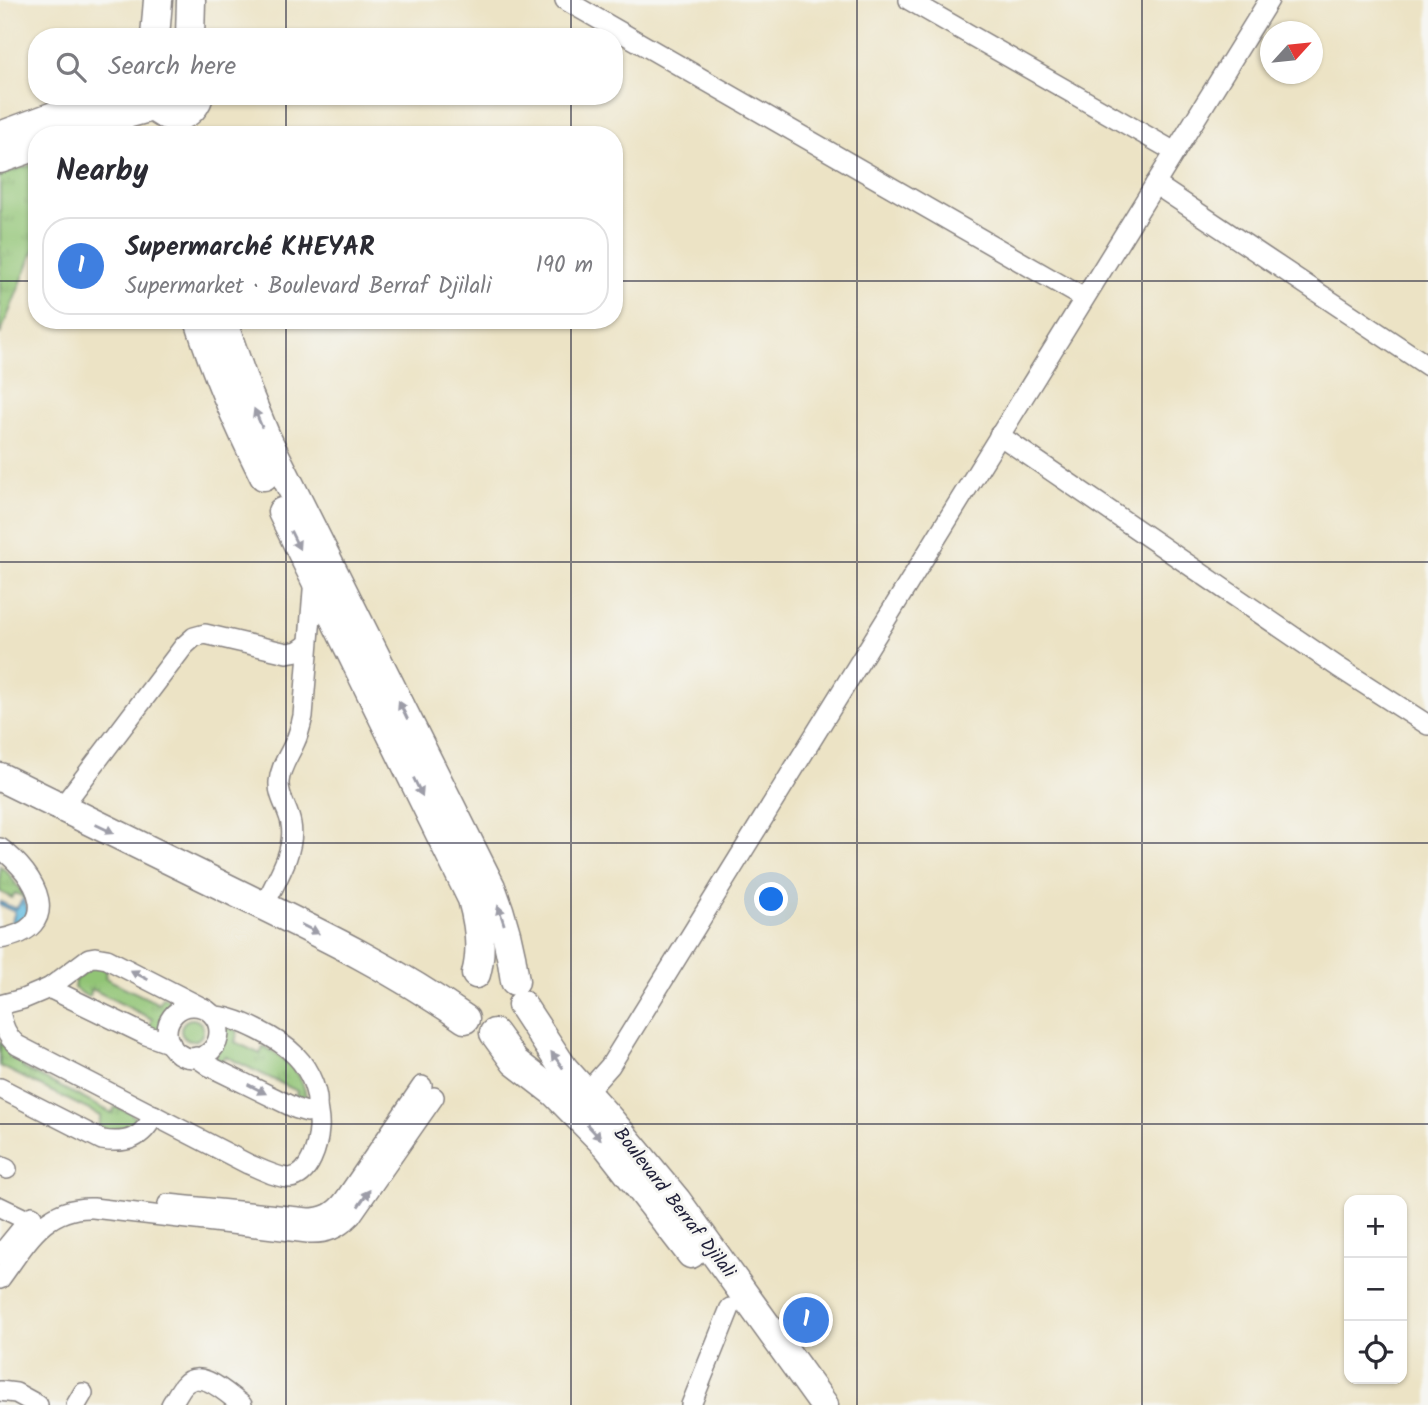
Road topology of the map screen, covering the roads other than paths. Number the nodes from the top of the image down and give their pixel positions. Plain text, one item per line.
1 (191, 0) edge
2 (909, 0) edge
3 (572, 1) edge
4 (1261, 3) edge
5 (190, 28) edge
6 (619, 28) edge
7 (623, 31) edge
8 (83, 105) edge
9 (154, 112) edge
10 (194, 114) edge
11 (99, 126) edge
12 (0, 136) edge
13 (28, 149) edge
14 (1175, 152) junction
15 (0, 159) edge
16 (1155, 184) junction
17 (1084, 298) junction
18 (191, 329) edge
19 (203, 329) edge
20 (225, 329) edge
21 (1428, 366) edge
22 (244, 435) junction
23 (999, 435) junction
24 (314, 577) junction
25 (308, 644) junction
26 (1428, 724) edge
27 (0, 777) edge
28 (62, 807) junction
29 (0, 848) edge
30 (264, 906) junction
31 (0, 939) edge
32 (476, 974) junction
33 (50, 988) junction
34 (518, 993) junction
35 (0, 1005) edge
36 (207, 1011) junction
37 (0, 1012) edge
38 (465, 1019) junction
39 (494, 1033) junction
40 (171, 1044) junction
41 (196, 1057) junction
42 (0, 1088) edge
43 (585, 1094) junction
44 (317, 1106) junction
45 (154, 1115) junction
46 (0, 1207) edge
47 (27, 1220) junction
48 (0, 1255) edge
49 (0, 1279) edge
50 (730, 1308) junction
51 (0, 1391) edge
52 (38, 1405) edge
53 (171, 1405) edge
54 (242, 1405) edge
55 (691, 1405) edge
56 (804, 1405) edge
57 (824, 1405) edge

1 - 5 highway
2 - 14 street
3 - 6 street
4 - 14 street
7 - 17 street
8 - 12 highway
9 - 10 highway
9 - 11 highway
13 - 15 highway
14 - 16 street
16 - 17 street
16 - 21 street
17 - 23 street
18 - 22 highway
19 - 22 highway
34 -> 20 highway
22 -> 24 highway
23 - 26 street
23 - 43 street
24 - 25 street
24 -> 32 highway
25 - 28 street
25 - 30 street
27 - 28 highway
28 -> 30 highway
29 - 31 street
30 -> 38 highway
32 - 34 highway
32 - 38 highway
33 - 35 street
36 -> 33 street
33 - 40 street
34 - 39 highway
43 -> 34 highway, Boulevard Berraf Djilali
36 - 40 street
36 - 41 street
36 - 44 street
37 - 45 street
38 - 39 highway
39 -> 50 highway, Boulevard Berraf Djilali
40 - 41 street
41 -> 44 street
42 - 45 street
43 - 57 highway, Boulevard Berraf Djilali
44 - 45 street
46 - 47 street
47 - 48 street
49 -> 47 street
50 - 55 street
50 - 56 highway, Boulevard Berraf Djilali
51 - 52 street
53 - 54 street

